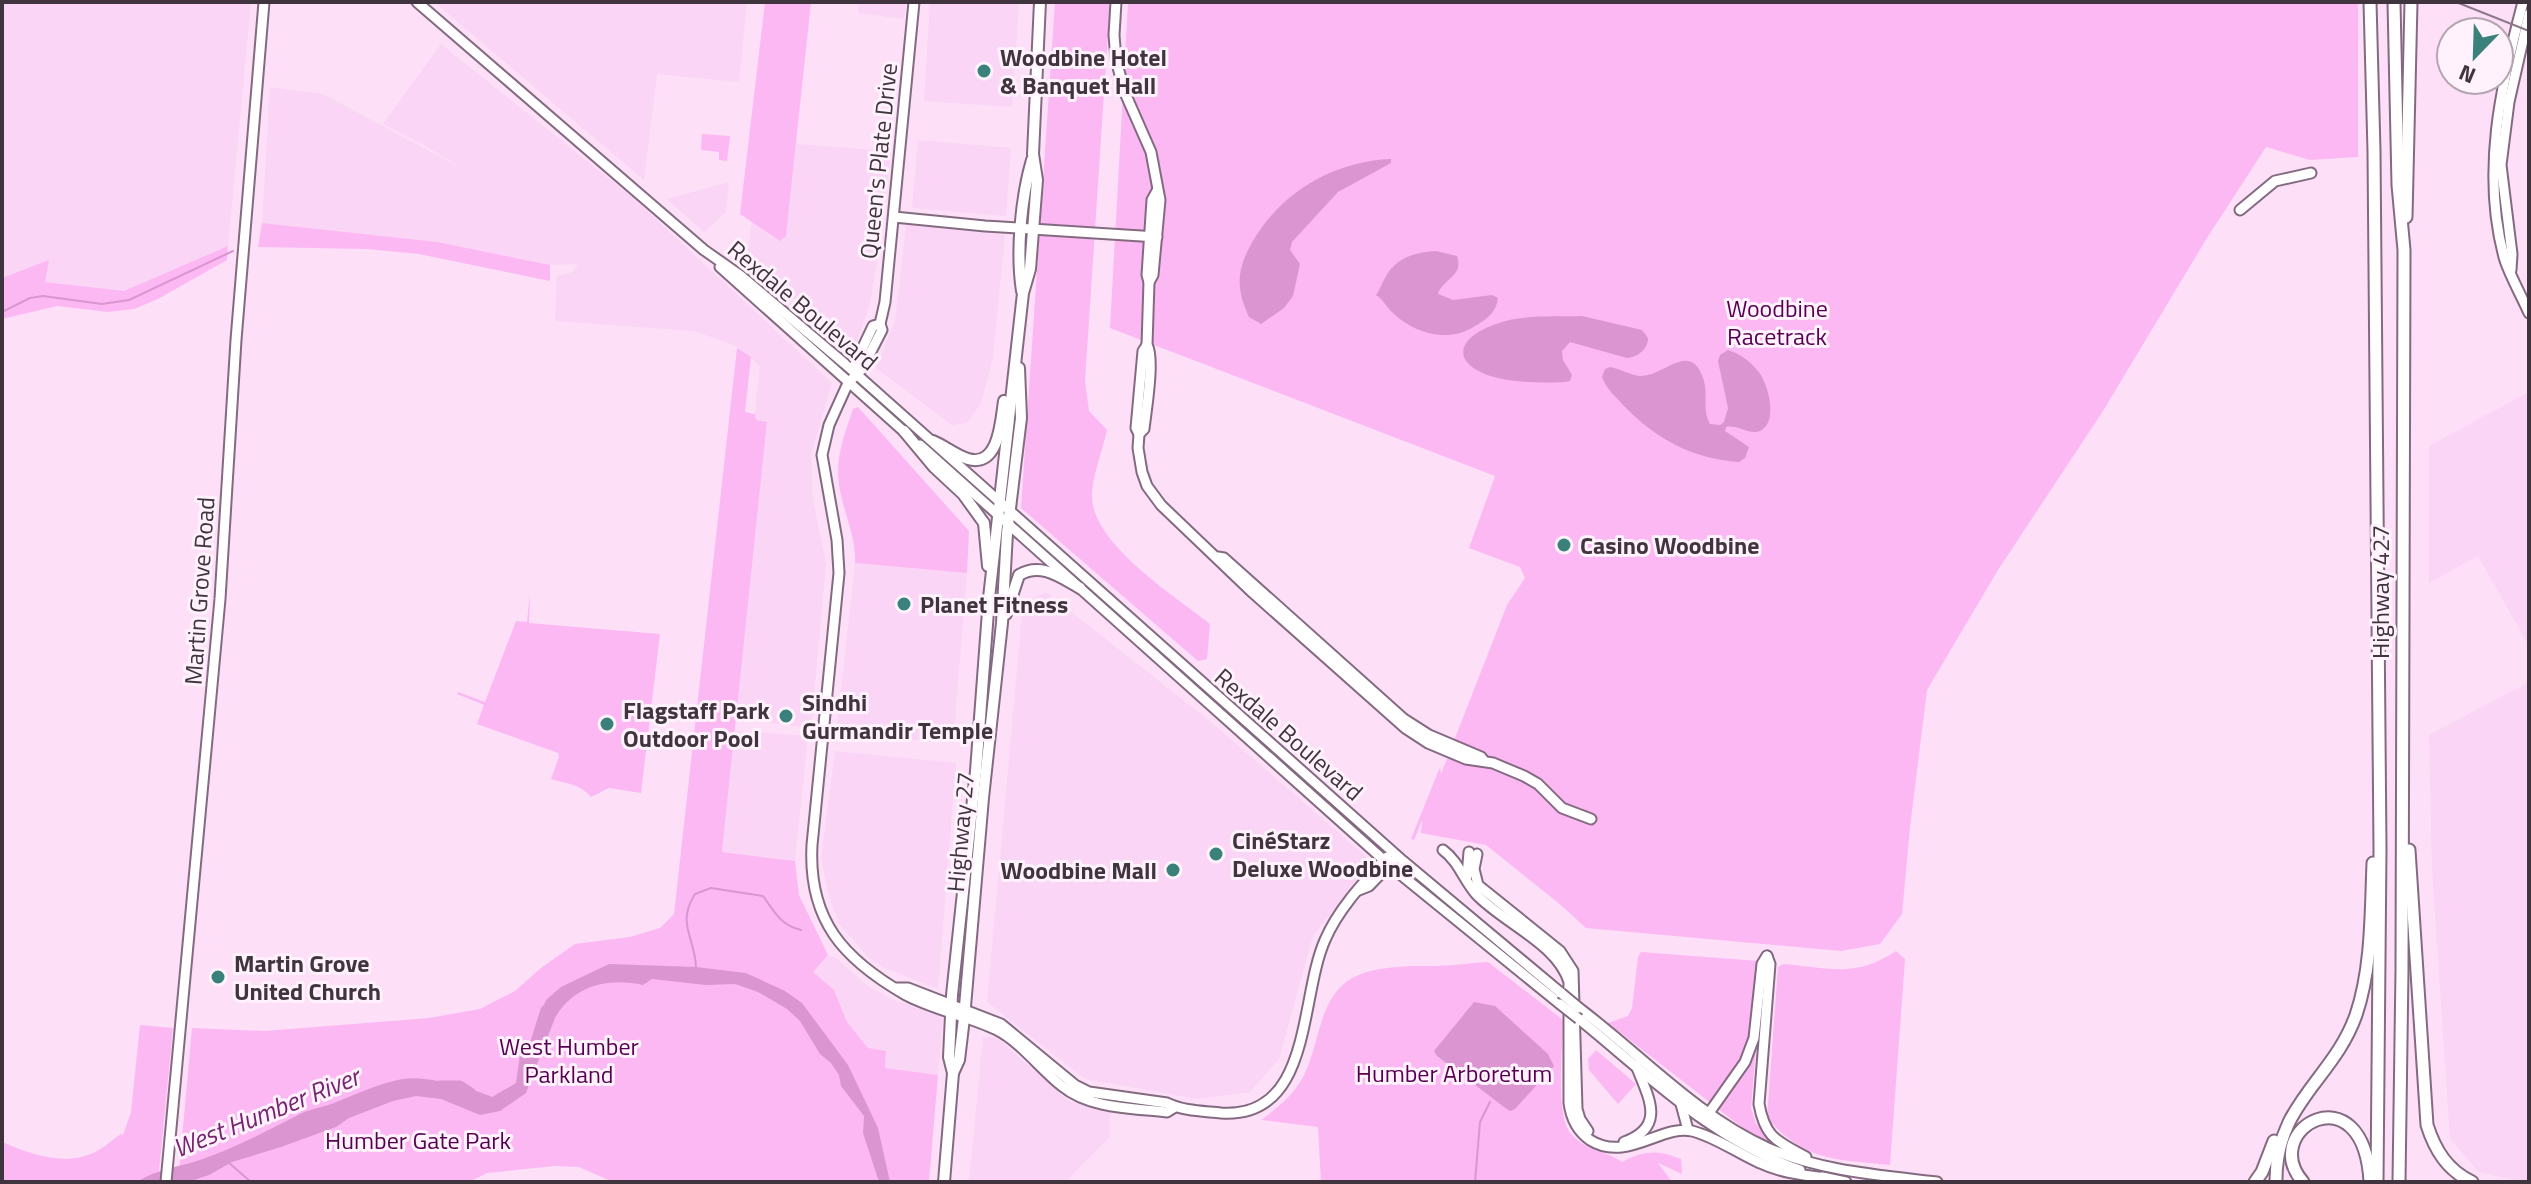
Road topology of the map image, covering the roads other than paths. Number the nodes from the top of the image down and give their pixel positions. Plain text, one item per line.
1 (264, 2) edge
2 (417, 2) edge
3 (914, 2) edge
4 (1040, 2) edge
5 (1116, 2) edge
6 (2370, 2) edge
7 (2523, 2) edge
8 (2394, 3) edge
9 (2411, 6) edge
10 (2529, 14) edge
11 (2403, 151) junction
12 (2311, 173) dead end
13 (2240, 210) dead end
14 (894, 217) junction
15 (1027, 229) junction
16 (1153, 237) junction
17 (704, 250) junction
18 (2511, 270) junction
19 (2529, 313) edge
20 (1018, 353) junction
21 (855, 373) junction
22 (1014, 373) junction
23 (848, 383) junction
24 (904, 431) junction
25 (933, 441) junction
26 (1000, 500) junction
27 (1004, 511) junction
28 (1008, 523) junction
29 (1080, 588) junction
30 (989, 598) junction
31 (1002, 623) junction
32 (2402, 780) junction
33 (2378, 799) junction
34 (1591, 819) dead end
35 (1443, 850) dead end
36 (1395, 854) junction
37 (1387, 862) junction
38 (1467, 880) junction
39 (1466, 915) junction
40 (1458, 923) junction
41 (1560, 999) junction
42 (952, 1008) junction
43 (965, 1014) junction
44 (1579, 1014) junction
45 (1636, 1065) junction
46 (953, 1073) junction
47 (1680, 1101) junction
48 (1709, 1113) junction
49 (2292, 1115) junction
50 (1688, 1130) junction
51 (1818, 1164) junction
52 (1826, 1178) junction
53 (1882, 1178) edge
54 (166, 1182) edge
55 (944, 1182) edge
56 (1846, 1182) edge
57 (1937, 1182) edge
58 (2255, 1182) edge
59 (2276, 1182) edge
60 (2303, 1182) edge
61 (2370, 1182) edge
62 (2377, 1182) edge
63 (2399, 1182) edge
64 (2472, 1182) edge

1 - 54 main road, Martin Grove Road
2 - 17 main road, Rexdale Boulevard
3 - 14 main road, Queen's Plate Drive
4 - 15 main road, Highway 27
5 - 16 main road
6 - 33 highway, Highway 427
7 - 18 main road
8 - 11 highway
9 - 11 highway
10 - 18 main road
11 - 32 highway, Highway 427
12 - 13 main road
14 - 15 main road
14 - 21 main road, Queen's Plate Drive
15 - 16 main road
15 - 20 main road, Highway 27
16 - 34 main road
17 - 21 main road, Rexdale Boulevard
17 - 23 main road, Rexdale Boulevard
18 - 19 main road
20 - 22 main road, Highway 27
20 - 27 main road, Highway 27
21 - 23 main road, Queen's Plate Drive
21 - 25 main road, Rexdale Boulevard
22 - 25 main road
22 - 26 main road, Highway 27
23 - 24 main road, Rexdale Boulevard
23 - 42 main road, Queen's Plate Drive
24 - 27 main road, Rexdale Boulevard
24 - 30 main road
25 - 26 main road, Rexdale Boulevard
26 - 27 main road, Highway 27
27 - 28 main road, Highway 27
27 - 30 main road, Highway 27
27 - 36 main road, Rexdale Boulevard
28 - 29 main road, Rexdale Boulevard
28 - 31 main road, Highway 27
29 - 31 main road
29 - 37 main road, Rexdale Boulevard
30 - 42 main road, Highway 27
31 - 43 main road, Highway 27
32 - 63 highway, Highway 427
32 - 64 highway
33 - 49 highway
33 - 62 highway, Highway 427
35 - 38 main road
36 - 37 main road, Queen's Plate Drive
36 - 39 main road, Rexdale Boulevard
37 - 40 main road, Rexdale Boulevard
37 - 43 main road, Queen's Plate Drive
38 - 45 main road
38 - 50 main road
39 - 40 main road
39 - 41 main road, Rexdale Boulevard
40 - 41 main road, Rexdale Boulevard
41 - 44 main road, Rexdale Boulevard, bridge
42 - 43 main road, Queen's Plate Drive
42 - 46 main road, Highway 27
43 - 46 main road, Highway 27
44 - 45 main road, Rexdale Boulevard
44 - 48 main road, Rexdale Boulevard
45 - 47 main road, Rexdale Boulevard
46 - 55 main road, Highway 27
47 - 50 main road
47 - 52 main road, Rexdale Boulevard
48 - 51 main road, Rexdale Boulevard
48 - 51 main road
49 - 58 highway
49 - 59 highway
50 - 52 main road
51 - 53 main road, Rexdale Boulevard
52 - 56 main road, Rexdale Boulevard
53 - 57 main road, Rexdale Boulevard
60 - 61 highway

